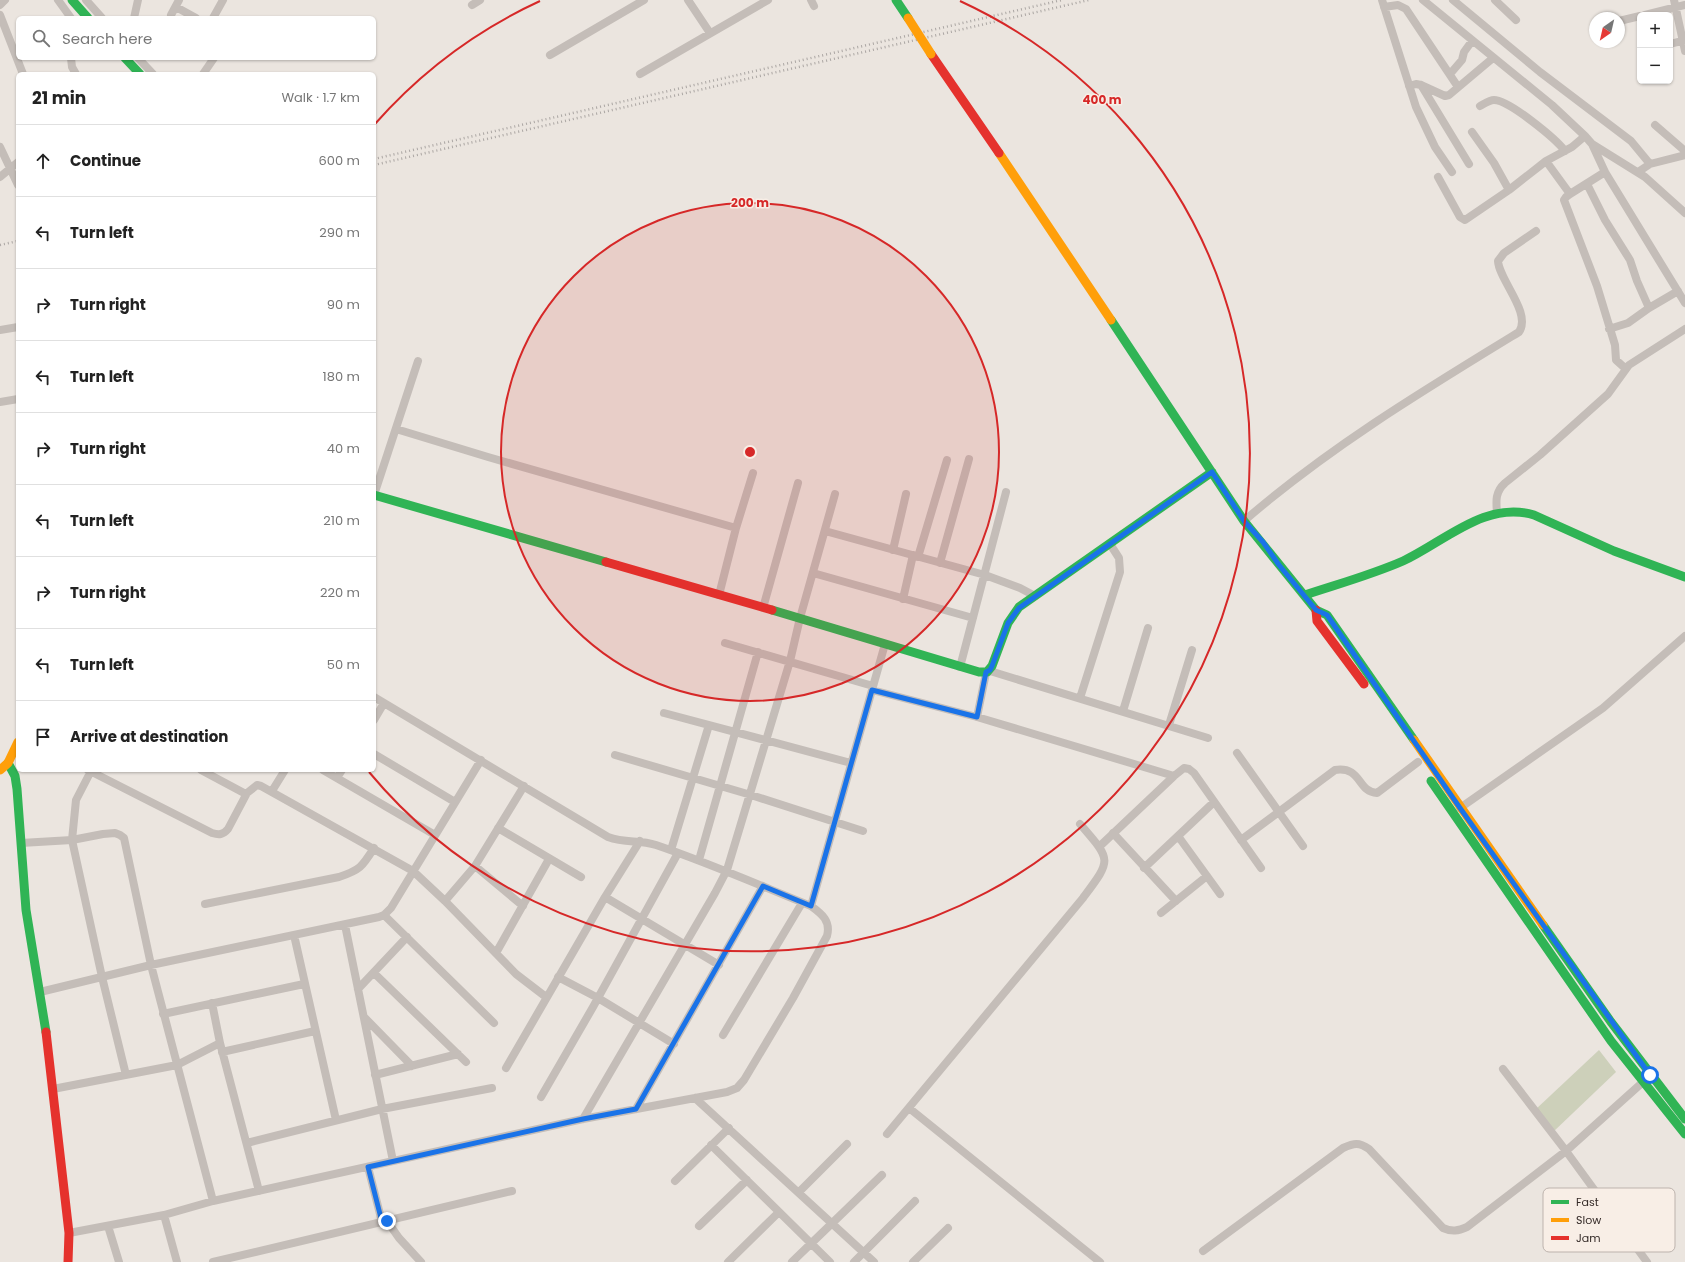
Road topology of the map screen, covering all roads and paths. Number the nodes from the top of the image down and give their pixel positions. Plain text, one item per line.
1 (5, 0) edge
2 (58, 0) edge
3 (72, 0) edge
4 (86, 0) edge
5 (138, 0) edge
6 (223, 0) edge
7 (480, 0) edge
8 (644, 0) edge
9 (688, 0) edge
10 (768, 0) edge
11 (896, 0) edge
12 (1423, 0) edge
13 (1453, 0) edge
14 (1494, 0) edge
15 (177, 3) edge
16 (1383, 4) edge
17 (1675, 4) edge
18 (472, 5) dead end
19 (1685, 5) edge
20 (0, 6) edge
21 (1653, 12) edge
22 (0, 15) edge
23 (171, 15) dead end
24 (70, 16) edge
25 (86, 16) edge
26 (100, 16) edge
27 (134, 16) edge
28 (193, 16) edge
29 (214, 16) edge
30 (1637, 17) edge
31 (1516, 20) dead end
32 (1625, 20) edge
33 (710, 33) junction
34 (1684, 40) edge
35 (1472, 41) junction
36 (1673, 43) edge
37 (1685, 51) edge
38 (16, 56) edge
39 (550, 56) dead end
40 (1493, 58) junction
41 (18, 60) edge
42 (71, 60) edge
43 (127, 60) edge
44 (140, 60) edge
45 (213, 60) edge
46 (22, 72) edge
47 (75, 72) edge
48 (138, 72) edge
49 (151, 72) edge
50 (204, 72) edge
51 (640, 74) dead end
52 (1450, 74) junction
53 (1409, 86) junction
54 (1421, 86) junction
55 (1458, 87) junction
56 (1480, 106) dead end
57 (1655, 125) dead end
58 (1472, 132) dead end
59 (1584, 136) junction
60 (1592, 144) junction
61 (0, 147) edge
62 (1685, 151) edge
63 (1565, 152) junction
64 (1685, 155) edge
65 (1546, 161) junction
66 (16, 164) edge
67 (1469, 164) dead end
68 (1650, 164) junction
69 (10, 170) junction
70 (1452, 172) dead end
71 (1605, 172) junction
72 (1638, 172) junction
73 (0, 177) edge
74 (1438, 177) dead end
75 (16, 181) edge
76 (1587, 184) junction
77 (1508, 190) junction
78 (1568, 195) junction
79 (1684, 211) edge
80 (1536, 231) dead end
81 (1678, 291) junction
82 (1685, 303) edge
83 (1649, 308) junction
84 (16, 327) edge
85 (1609, 329) junction
86 (1685, 329) edge
87 (0, 330) edge
88 (418, 361) dead end
89 (1622, 366) junction
90 (16, 399) edge
91 (0, 402) edge
92 (396, 429) junction
93 (947, 460) dead end
94 (969, 460) dead end
95 (1212, 472) junction
96 (753, 473) dead end
97 (798, 483) dead end
98 (376, 489) edge
99 (1006, 492) dead end
100 (835, 494) dead end
101 (906, 494) dead end
102 (376, 496) edge
103 (1497, 514) junction
104 (1244, 521) junction
105 (736, 528) junction
106 (825, 531) junction
107 (1110, 544) junction
108 (893, 550) junction
109 (916, 556) junction
110 (940, 563) junction
111 (813, 573) junction
112 (984, 575) junction
113 (1685, 577) edge
114 (719, 595) junction
115 (1305, 595) junction
116 (1035, 596) junction
117 (903, 599) junction
118 (763, 608) junction
119 (1316, 610) junction
120 (800, 618) junction
121 (973, 618) junction
122 (1148, 628) dead end
123 (1685, 636) edge
124 (725, 643) dead end
125 (885, 644) junction
126 (1192, 650) dead end
127 (758, 652) junction
128 (790, 662) junction
129 (960, 667) junction
130 (988, 672) junction
131 (873, 688) junction
132 (376, 698) edge
133 (1080, 698) junction
134 (384, 703) junction
135 (1123, 711) junction
136 (664, 713) dead end
137 (376, 717) edge
138 (977, 717) junction
139 (709, 725) junction
140 (1169, 726) junction
141 (736, 731) junction
142 (1208, 738) dead end
143 (767, 740) junction
144 (1405, 743) dead end
145 (16, 746) edge
146 (1237, 753) dead end
147 (376, 755) edge
148 (615, 756) dead end
149 (481, 760) junction
150 (8, 763) junction
151 (851, 763) junction
152 (1420, 765) joint
153 (0, 770) edge
154 (90, 772) edge
155 (92, 772) edge
156 (207, 772) edge
157 (284, 772) edge
158 (326, 772) edge
159 (341, 772) edge
160 (1174, 776) junction
161 (337, 778) junction
162 (693, 779) junction
163 (524, 786) junction
164 (721, 786) junction
165 (272, 791) junction
166 (247, 793) junction
167 (751, 795) junction
168 (455, 802) junction
169 (1214, 802) junction
170 (1460, 808) junction
171 (1279, 811) junction
172 (834, 821) junction
173 (1080, 824) dead end
174 (498, 828) junction
175 (863, 831) dead end
176 (1113, 834) junction
177 (435, 835) junction
178 (1178, 836) junction
179 (72, 840) junction
180 (1241, 840) junction
181 (640, 841) junction
182 (21, 843) junction
183 (1100, 846) junction
184 (1303, 846) dead end
185 (374, 848) junction
186 (675, 852) junction
187 (549, 859) junction
188 (699, 860) junction
189 (475, 866) junction
190 (1144, 868) junction
191 (1261, 868) dead end
192 (727, 870) junction
193 (413, 871) junction
194 (1207, 876) junction
195 (581, 877) dead end
196 (763, 886) junction
197 (1220, 894) dead end
198 (605, 896) junction
199 (445, 901) junction
200 (1176, 901) junction
201 (802, 902) junction
202 (204, 904) dead end
203 (523, 906) junction
204 (811, 906) junction
205 (1161, 913) dead end
206 (384, 915) junction
207 (642, 919) junction
208 (346, 925) junction
209 (294, 935) junction
210 (407, 937) junction
211 (685, 946) junction
212 (496, 953) junction
213 (150, 965) junction
214 (719, 965) junction
215 (374, 973) junction
216 (102, 977) junction
217 (558, 977) junction
218 (304, 984) junction
219 (358, 989) junction
220 (40, 992) junction
221 (546, 997) junction
222 (598, 998) junction
223 (212, 1003) junction
224 (164, 1014) junction
225 (364, 1017) junction
226 (494, 1023) dead end
227 (640, 1023) junction
228 (315, 1031) junction
229 (723, 1035) dead end
230 (220, 1043) junction
231 (674, 1044) junction
232 (222, 1052) junction
233 (458, 1054) junction
234 (466, 1062) dead end
235 (177, 1065) junction
236 (412, 1066) junction
237 (506, 1068) dead end
238 (1503, 1069) dead end
239 (376, 1074) junction
240 (126, 1075) junction
241 (1643, 1082) junction
242 (492, 1088) dead end
243 (53, 1089) junction
244 (541, 1097) dead end
245 (696, 1098) junction
246 (909, 1108) junction
247 (382, 1109) junction
248 (636, 1109) junction
249 (583, 1119) junction
250 (1685, 1119) edge
251 (336, 1120) junction
252 (728, 1128) junction
253 (887, 1134) dead end
254 (1685, 1134) edge
255 (247, 1142) junction
256 (847, 1144) dead end
257 (711, 1145) junction
258 (1566, 1151) junction
259 (393, 1161) junction
260 (368, 1167) junction
261 (882, 1175) dead end
262 (747, 1180) junction
263 (675, 1181) dead end
264 (1593, 1188) edge
265 (259, 1191) junction
266 (512, 1191) dead end
267 (799, 1192) junction
268 (213, 1201) junction
269 (915, 1201) dead end
270 (779, 1212) junction
271 (164, 1215) junction
272 (384, 1222) junction
273 (832, 1223) junction
274 (108, 1226) junction
275 (700, 1226) dead end
276 (948, 1228) dead end
277 (69, 1233) junction
278 (811, 1244) junction
279 (1203, 1251) dead end
280 (864, 1252) junction
281 (1640, 1252) edge
282 (68, 1262) edge
283 (119, 1262) edge
284 (178, 1262) edge
285 (213, 1262) edge
286 (421, 1262) edge
287 (728, 1262) edge
288 (792, 1262) edge
289 (830, 1262) edge
290 (854, 1262) edge
291 (874, 1262) edge
292 (913, 1262) edge
293 (1100, 1262) edge
294 (1647, 1262) edge

1 - 20 street
2 - 24 street
3 - 25 main road
4 - 26 street
5 - 27 street
6 - 29 street
7 - 18 street
8 - 39 street
9 - 33 street
10 - 33 street
11 - 95 main road, bridge
12 - 35 street
13 - 68 street
14 - 31 street
15 - 23 street
15 - 28 street
16 - 52 street
16 - 53 street
17 - 19 street
17 - 21 street
17 - 34 street
22 - 38 street
30 - 32 street
33 - 51 street
34 - 36 street
34 - 37 street
35 - 40 street
35 - 52 street
40 - 55 street
40 - 59 street
41 - 46 street
42 - 47 street
43 - 48 main road
44 - 49 street
45 - 50 street
52 - 55 street
53 - 54 street
53 - 70 street
54 - 55 street
54 - 67 street
56 - 63 street
57 - 62 street
58 - 77 street
59 - 60 street
59 - 63 street
60 - 71 street
60 - 72 street
61 - 69 street
63 - 65 street
64 - 68 street
65 - 77 street
65 - 78 street
66 - 69 street
68 - 72 street
69 - 73 street
69 - 75 street
71 - 76 street
71 - 81 street
72 - 79 street
74 - 77 street
76 - 78 street
76 - 83 street
78 - 85 street
80 - 104 street
81 - 82 street
81 - 83 street
83 - 85 street
84 - 87 street
85 - 89 street
86 - 89 street
88 - 92 street
89 - 103 street
90 - 91 street
92 - 98 street
92 - 105 street
93 - 109 street
94 - 110 street
95 - 104 main road
95 - 107 main road
96 - 105 street
97 - 118 street
99 - 112 street
100 - 106 street
101 - 108 street
102 - 114 main road
103 - 113 main road
103 - 115 main road
104 - 115 main road
105 - 114 street
106 - 108 street
106 - 111 street
107 - 116 main road
107 - 133 street
108 - 109 street
109 - 110 street
109 - 117 street
110 - 112 street
111 - 117 street
111 - 120 street
112 - 116 street
112 - 121 street
114 - 118 main road
115 - 119 main road
116 - 130 main road
117 - 121 street
118 - 120 main road
119 - 144 main road
119 - 170 main road
120 - 125 main road
120 - 128 street
121 - 129 street
122 - 135 street
123 - 170 street
124 - 127 street
125 - 129 main road
125 - 131 street
126 - 140 street
127 - 128 street
127 - 141 street
128 - 131 street
128 - 143 street
129 - 130 main road
130 - 133 street
130 - 138 street
131 - 138 street
131 - 151 street
132 - 134 street
133 - 135 street
134 - 137 street
134 - 149 street
135 - 140 street
136 - 139 street
138 - 160 street
139 - 141 street
139 - 162 street
140 - 142 street
141 - 143 street
141 - 164 street
143 - 151 street
143 - 167 street
145 - 150 main road
146 - 171 street
147 - 168 street
148 - 162 street
149 - 163 street
149 - 168 street
150 - 153 main road
150 - 182 main road
151 - 172 street
152 - 171 street
152 - 241 main road
154 - 179 street
155 - 166 street
156 - 166 street
157 - 165 street
158 - 161 street
159 - 161 street
160 - 169 street
160 - 176 street
161 - 177 street
162 - 164 street
162 - 186 street
163 - 174 street
163 - 181 street
164 - 167 street
164 - 188 street
165 - 166 street
165 - 185 street
167 - 172 street
167 - 192 street
168 - 177 street
169 - 178 street
169 - 180 street
170 - 250 main road
171 - 180 street
171 - 184 street
172 - 175 street
172 - 204 street
173 - 183 street
174 - 187 street
174 - 189 street
176 - 183 street
176 - 190 street
177 - 193 street
178 - 190 street
178 - 194 street
179 - 182 street
179 - 213 street
179 - 216 street
180 - 191 street
181 - 186 street
181 - 198 street
182 - 220 main road
183 - 246 street
185 - 193 street
185 - 202 street
186 - 188 street
186 - 207 street
187 - 195 street
187 - 203 street
188 - 192 street
189 - 199 street
189 - 203 street
190 - 200 street
192 - 196 street
192 - 211 street
193 - 199 street
193 - 206 street
194 - 197 street
194 - 200 street
196 - 201 street
196 - 214 street
198 - 207 street
198 - 217 street
199 - 212 street
200 - 205 street
201 - 204 street
201 - 229 street
203 - 212 street
204 - 245 street
206 - 208 street
206 - 210 street
207 - 211 street
207 - 222 street
208 - 209 street
208 - 219 street
209 - 213 street
209 - 218 street
210 - 215 street
210 - 226 street
211 - 214 street
211 - 227 street
212 - 221 street
213 - 216 street
213 - 224 street
214 - 231 street
215 - 219 street
215 - 233 street
216 - 220 street
216 - 240 street
217 - 221 street
217 - 222 street
218 - 223 street
218 - 228 street
219 - 225 street
220 - 243 main road
221 - 237 street
222 - 227 street
222 - 244 street
223 - 224 street
223 - 230 street
224 - 235 street
225 - 236 street
225 - 239 street
227 - 231 street
227 - 249 street
228 - 232 street
228 - 251 street
230 - 232 street
230 - 235 street
231 - 248 street
232 - 255 street
233 - 234 street
233 - 236 street
235 - 240 street
235 - 268 street
236 - 239 street
238 - 258 street
239 - 247 street
240 - 243 street
241 - 254 main road
241 - 258 street
242 - 247 street
243 - 277 main road
245 - 248 street
245 - 252 street
246 - 253 street
246 - 293 street
247 - 251 street
247 - 259 street
248 - 249 street
249 - 259 street
251 - 255 street
252 - 257 street
252 - 267 street
255 - 265 street
256 - 267 street
257 - 262 street
257 - 263 street
258 - 264 street
258 - 279 street
259 - 260 street
260 - 265 street
260 - 272 street
261 - 273 street
262 - 270 street
262 - 275 street
265 - 268 street
266 - 272 street
267 - 273 street
268 - 271 street
269 - 280 street
270 - 278 street
270 - 287 street
271 - 274 street
271 - 284 street
272 - 285 street
272 - 286 street
273 - 278 street
273 - 280 street
274 - 277 street
274 - 283 street
276 - 292 street
277 - 282 main road
278 - 288 street
278 - 289 street
280 - 290 street
280 - 291 street
281 - 294 street

